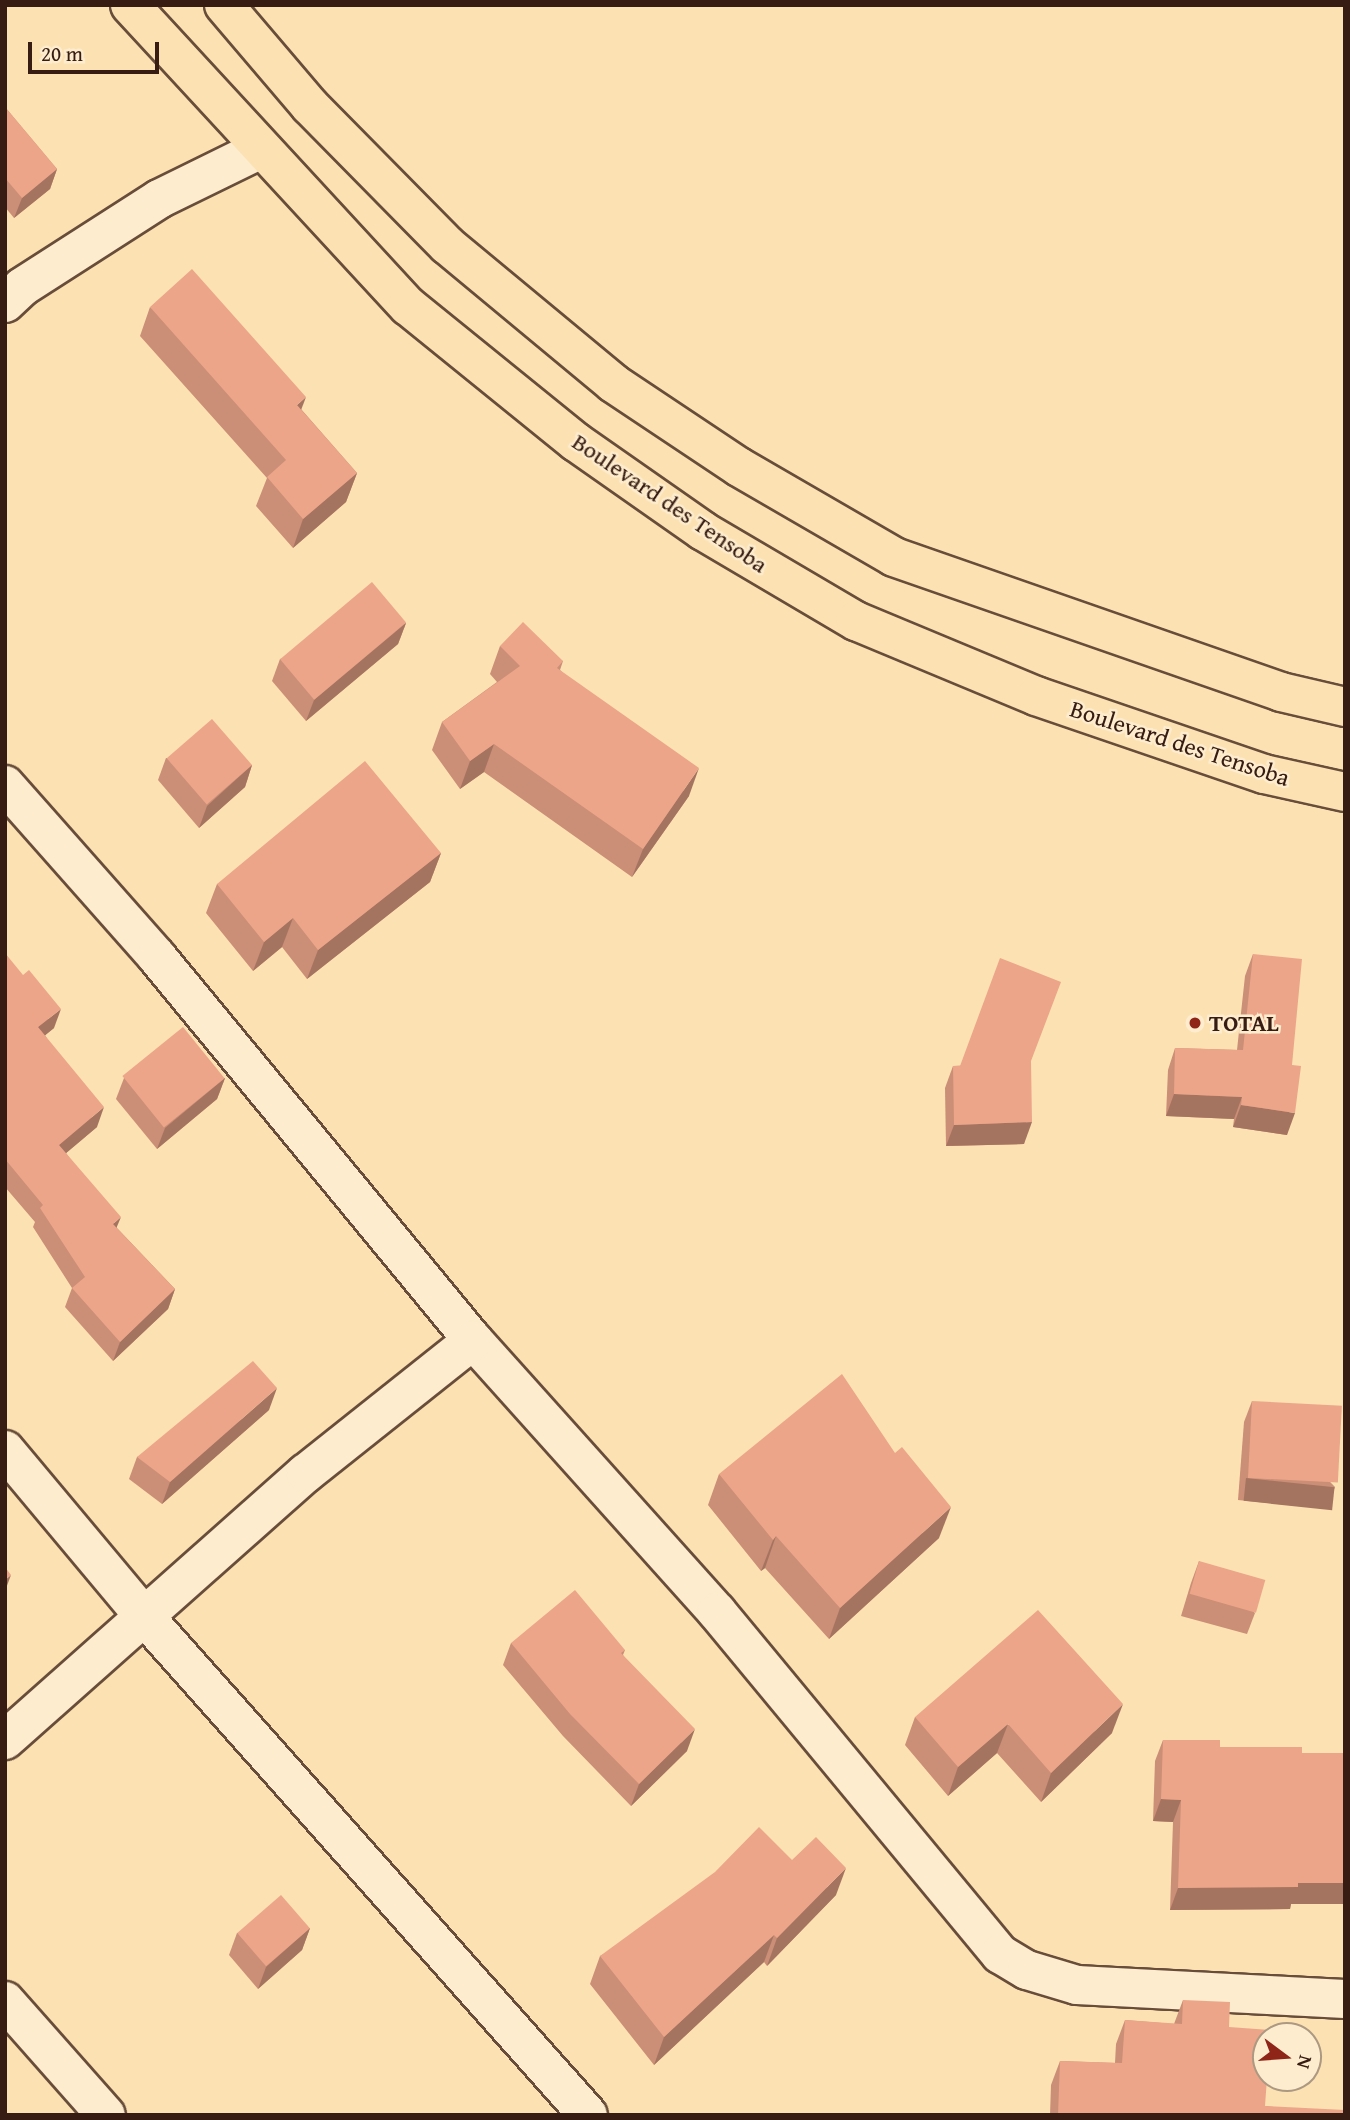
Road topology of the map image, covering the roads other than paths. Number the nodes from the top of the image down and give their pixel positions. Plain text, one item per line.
1 (130, 5) edge
2 (223, 5) edge
3 (259, 150) junction
4 (5, 303) edge
5 (1345, 707) edge
6 (5, 785) edge
7 (1345, 792) edge
8 (473, 1340) junction
9 (5, 1450) edge
10 (143, 1615) junction
11 (5, 1740) edge
12 (1345, 1999) edge
13 (5, 2001) edge
14 (106, 2115) edge
15 (588, 2115) edge

1 - 3 main road, Boulevard des Tensoba
2 - 5 main road
3 - 4 street
3 - 7 main road, Boulevard des Tensoba
6 - 8 street
8 - 10 street
8 - 12 street
9 - 10 street
10 - 11 street
10 - 15 street
13 - 14 street

